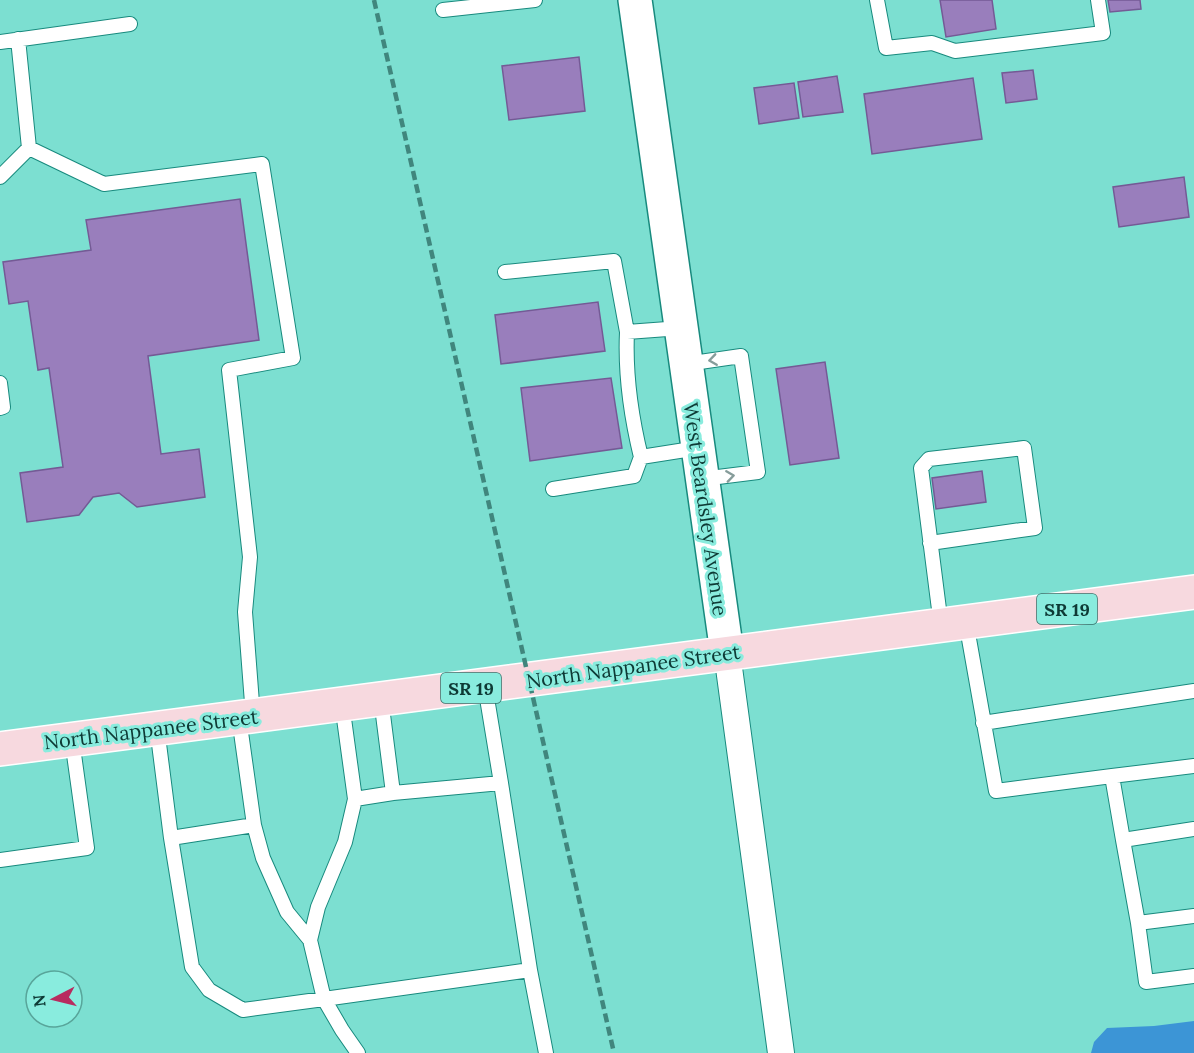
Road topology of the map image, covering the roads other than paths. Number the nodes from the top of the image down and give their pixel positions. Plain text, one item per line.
1 (535, 0) edge
2 (635, 0) edge
3 (877, 0) edge
4 (1098, 0) edge
5 (443, 10) dead end
6 (130, 24) dead end
7 (18, 39) junction
8 (0, 42) edge
9 (29, 148) junction
10 (0, 177) edge
11 (505, 272) dead end
12 (681, 328) junction
13 (627, 332) junction
14 (686, 364) junction
15 (0, 383) edge
16 (0, 408) edge
17 (698, 448) junction
18 (641, 457) junction
19 (702, 479) junction
20 (553, 489) dead end
21 (930, 543) junction
22 (1194, 592) edge
23 (953, 623) junction
24 (726, 653) junction
25 (485, 686) junction
26 (1194, 691) edge
27 (381, 699) junction
28 (342, 704) junction
29 (246, 717) junction
30 (983, 723) junction
31 (157, 728) junction
32 (72, 740) junction
33 (0, 749) edge
34 (1194, 765) edge
35 (1112, 777) junction
36 (501, 783) junction
37 (393, 793) junction
38 (355, 799) junction
39 (254, 825) junction
40 (1194, 829) edge
41 (171, 838) junction
42 (1123, 840) junction
43 (0, 860) edge
44 (1194, 916) edge
45 (1138, 923) junction
46 (310, 940) junction
47 (530, 970) junction
48 (1194, 976) edge
49 (324, 999) junction
50 (358, 1053) edge
51 (546, 1053) edge
52 (781, 1053) edge

1 - 5 lane
2 - 12 main road, West Beardsley Avenue
3 - 4 lane
6 - 7 lane
7 - 8 lane
7 - 9 lane
9 - 10 lane
9 - 29 lane
11 - 13 lane
12 - 13 lane
12 - 14 main road, West Beardsley Avenue
13 - 18 lane
14 - 17 main road, West Beardsley Avenue
19 -> 14 lane
15 - 16 lane
17 - 18 lane
17 - 19 main road, West Beardsley Avenue
18 - 20 lane
19 - 24 main road, West Beardsley Avenue
21 - 21 lane
21 - 23 lane
22 - 23 main road, North Nappanee Street / SR 19
23 - 24 main road, North Nappanee Street / SR 19
23 - 30 lane
24 - 25 main road, North Nappanee Street / SR 19
24 - 52 street, West Beardsley Avenue
25 - 27 main road, North Nappanee Street / SR 19
25 - 36 lane
26 - 30 lane
27 - 28 main road, North Nappanee Street / SR 19
27 - 37 lane
28 - 29 main road, North Nappanee Street / SR 19
28 - 38 lane
29 - 31 main road, North Nappanee Street / SR 19
29 - 39 lane
30 - 35 lane
31 - 32 main road, North Nappanee Street / SR 19
31 - 41 lane
32 - 33 main road, North Nappanee Street / SR 19
32 - 43 lane
34 - 35 lane
35 - 42 lane
36 - 37 lane
36 - 47 lane
37 - 38 lane
38 - 46 lane
39 - 41 lane
39 - 46 lane
40 - 42 lane
41 - 49 lane
42 - 45 lane
44 - 45 lane
45 - 48 lane
46 - 49 lane
47 - 49 lane
47 - 51 lane
49 - 50 lane

